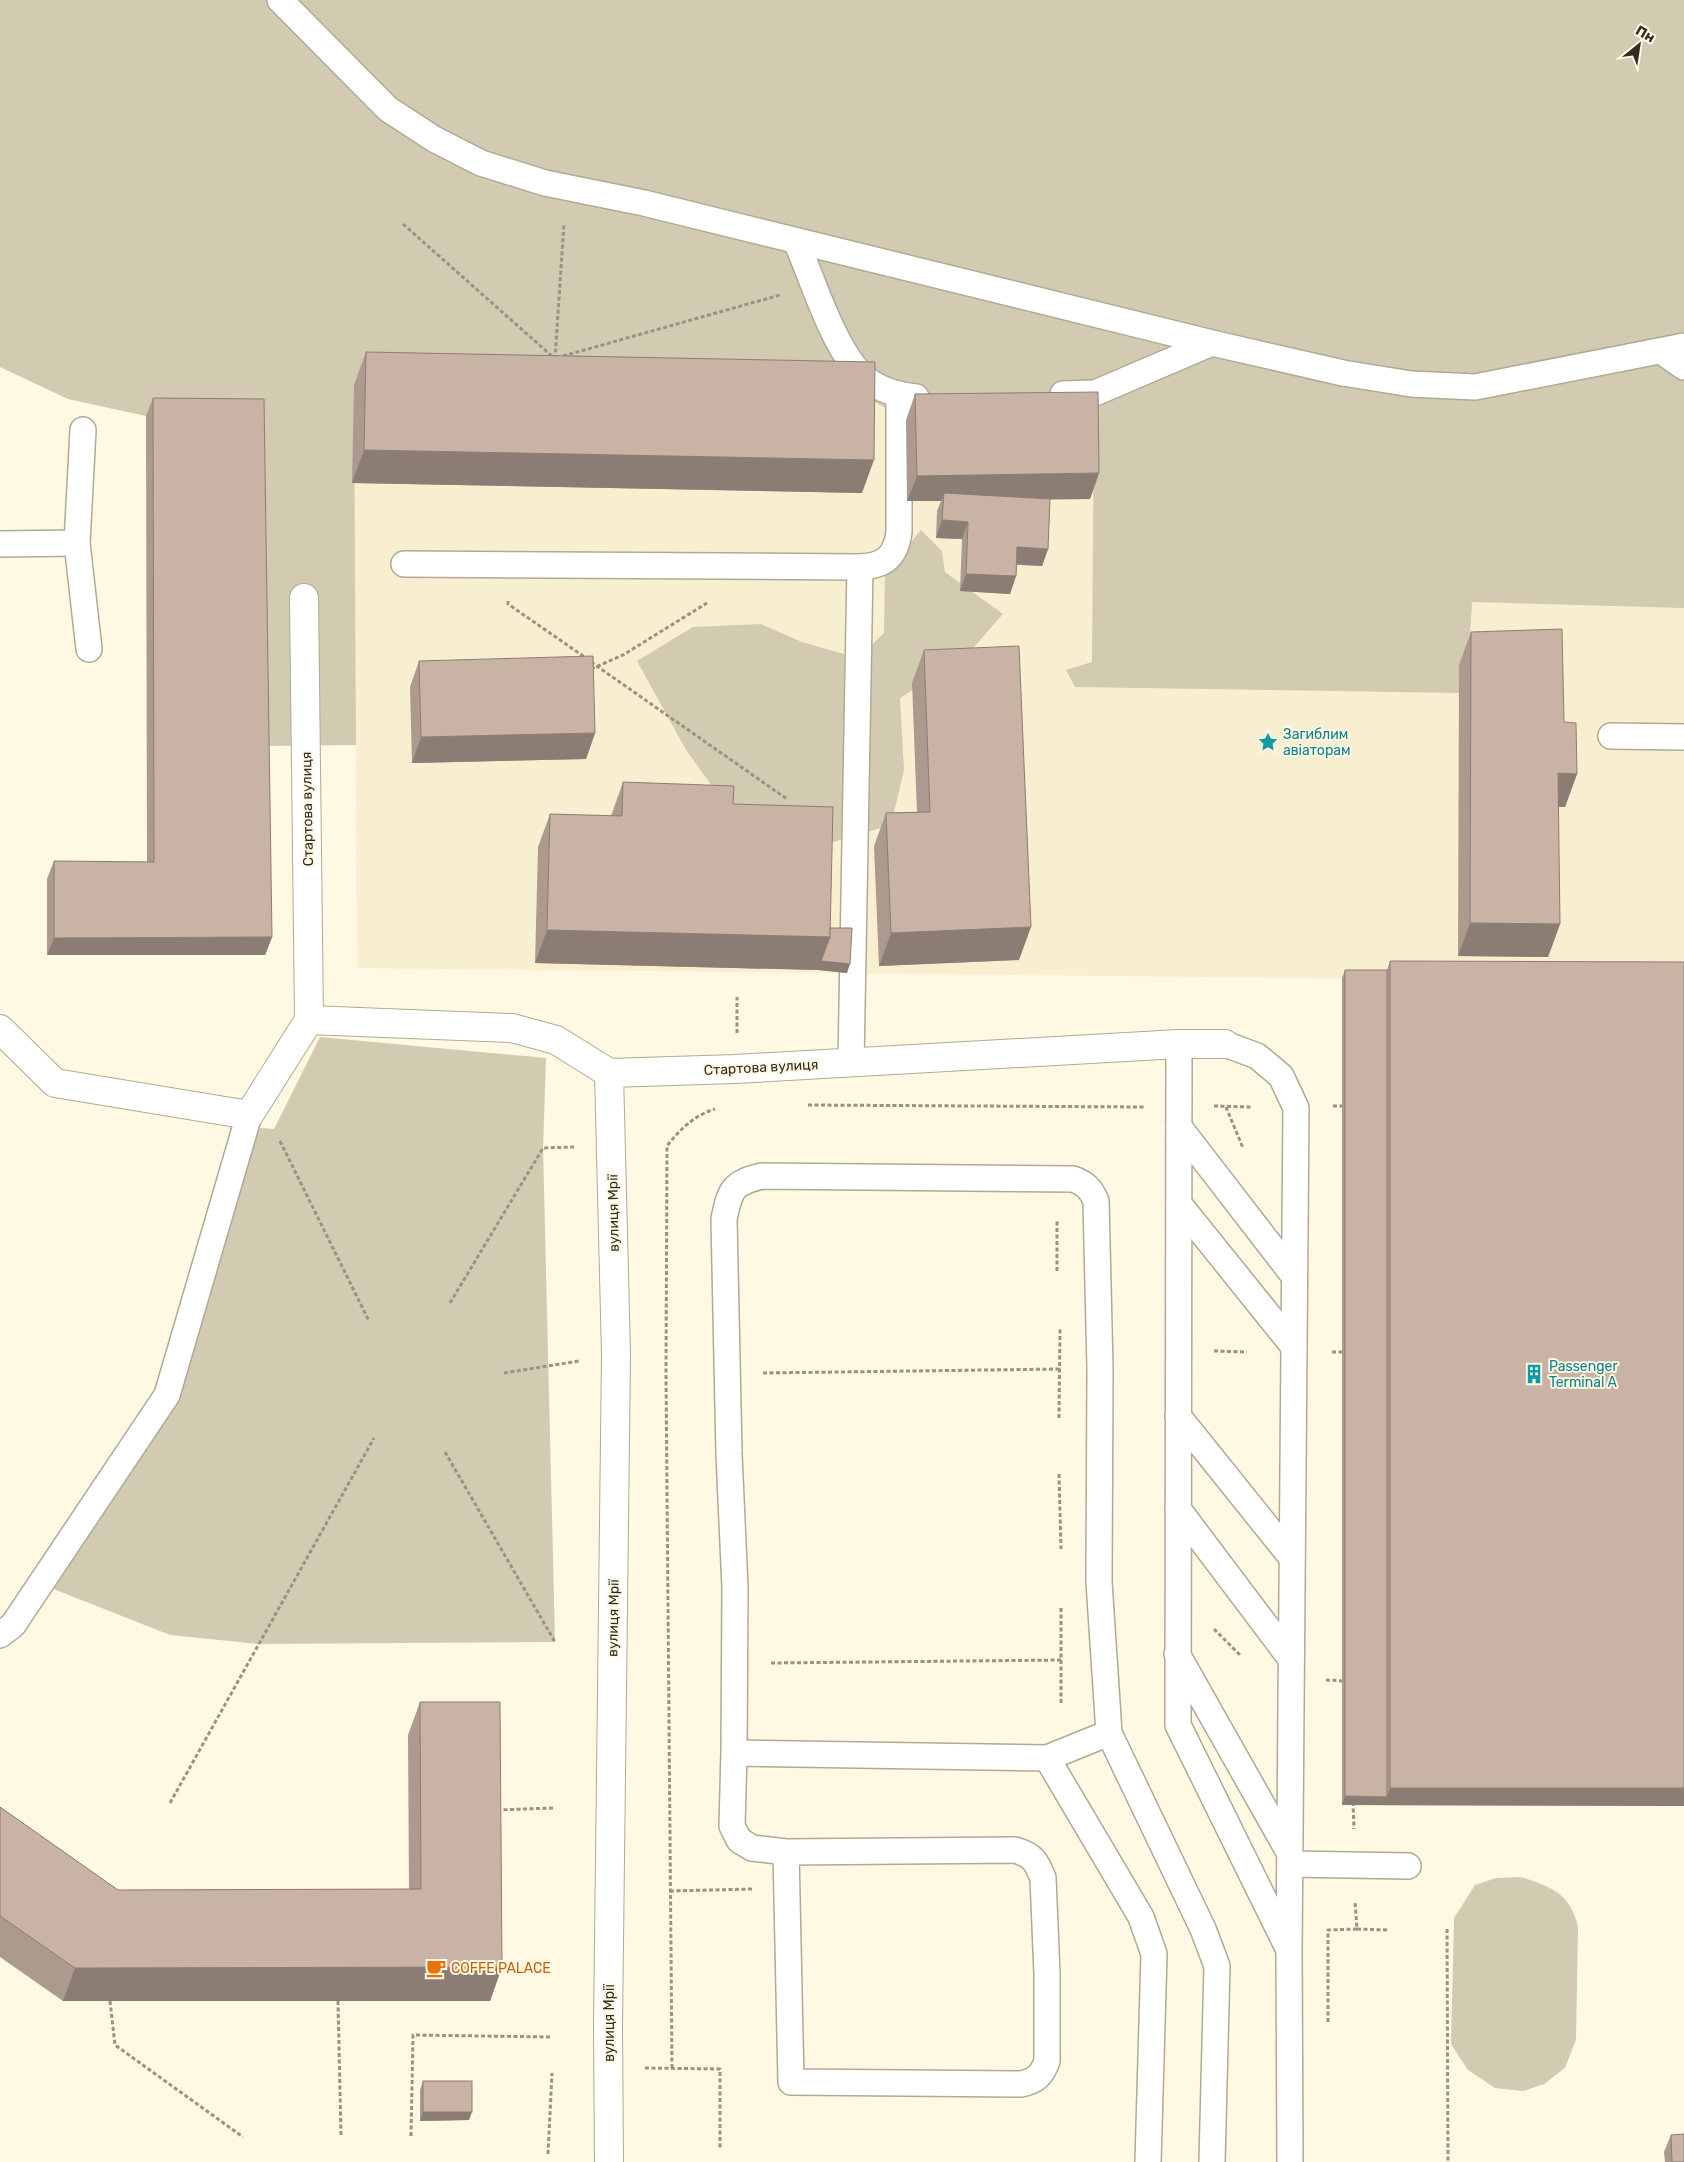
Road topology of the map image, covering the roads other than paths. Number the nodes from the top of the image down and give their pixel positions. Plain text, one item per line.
1 (280, 0) edge
2 (796, 241) junction
3 (1212, 343) junction
4 (1672, 348) edge
5 (1684, 367) edge
6 (899, 395) junction
7 (1045, 395) edge
8 (936, 398) edge
9 (82, 430) dead end
10 (77, 543) junction
11 (0, 544) edge
12 (404, 564) dead end
13 (860, 567) junction
14 (304, 598) dead end
15 (89, 649) dead end
16 (1611, 736) dead end
17 (1684, 738) edge
18 (309, 1020) junction
19 (0, 1029) edge
20 (1179, 1044) junction
21 (1225, 1044) joint
22 (851, 1063) junction
23 (609, 1073) junction
24 (249, 1115) junction
25 (1179, 1126) junction
26 (1179, 1204) junction
27 (1294, 1276) junction
28 (1294, 1347) junction
29 (1178, 1416) junction
30 (1178, 1510) junction
31 (1292, 1558) junction
32 (0, 1636) edge
33 (1176, 1652) junction
34 (1291, 1659) junction
35 (1109, 1733) junction
36 (734, 1753) junction
37 (1047, 1758) junction
38 (786, 1852) junction
39 (1290, 1859) junction
40 (1408, 1866) dead end
41 (1289, 1950) junction
42 (609, 2162) edge
43 (1148, 2162) edge
44 (1212, 2162) edge
45 (1290, 2162) edge

1 - 2 lane
2 - 3 lane
2 - 6 lane
3 - 4 lane
3 - 7 lane
4 - 5 lane
6 - 8 lane
6 - 13 lane
9 - 10 lane
10 - 11 lane
10 - 15 lane
12 - 13 lane
13 - 22 lane
14 - 18 street, Стартова вулиця
16 - 17 lane
18 - 23 street
18 - 24 street
19 - 24 street
20 - 21 street, Стартова вулиця
20 - 22 street, Стартова вулиця
20 - 25 lane
21 - 27 lane
22 - 23 street, Стартова вулиця
23 - 42 street, вулиця Мрії
24 - 32 lane
25 - 26 lane
25 - 27 lane
26 - 28 lane
26 - 29 lane
27 - 28 lane
28 - 31 lane
29 - 30 lane
29 - 31 lane
30 - 33 lane
30 - 34 lane
31 - 34 lane
33 - 39 lane
33 - 41 lane
34 - 39 lane
35 - 36 lane
35 - 37 lane
35 - 44 lane
36 - 37 lane
36 - 38 lane
37 - 43 lane
38 - 38 lane
39 - 40 lane
39 - 41 lane
41 - 45 lane

